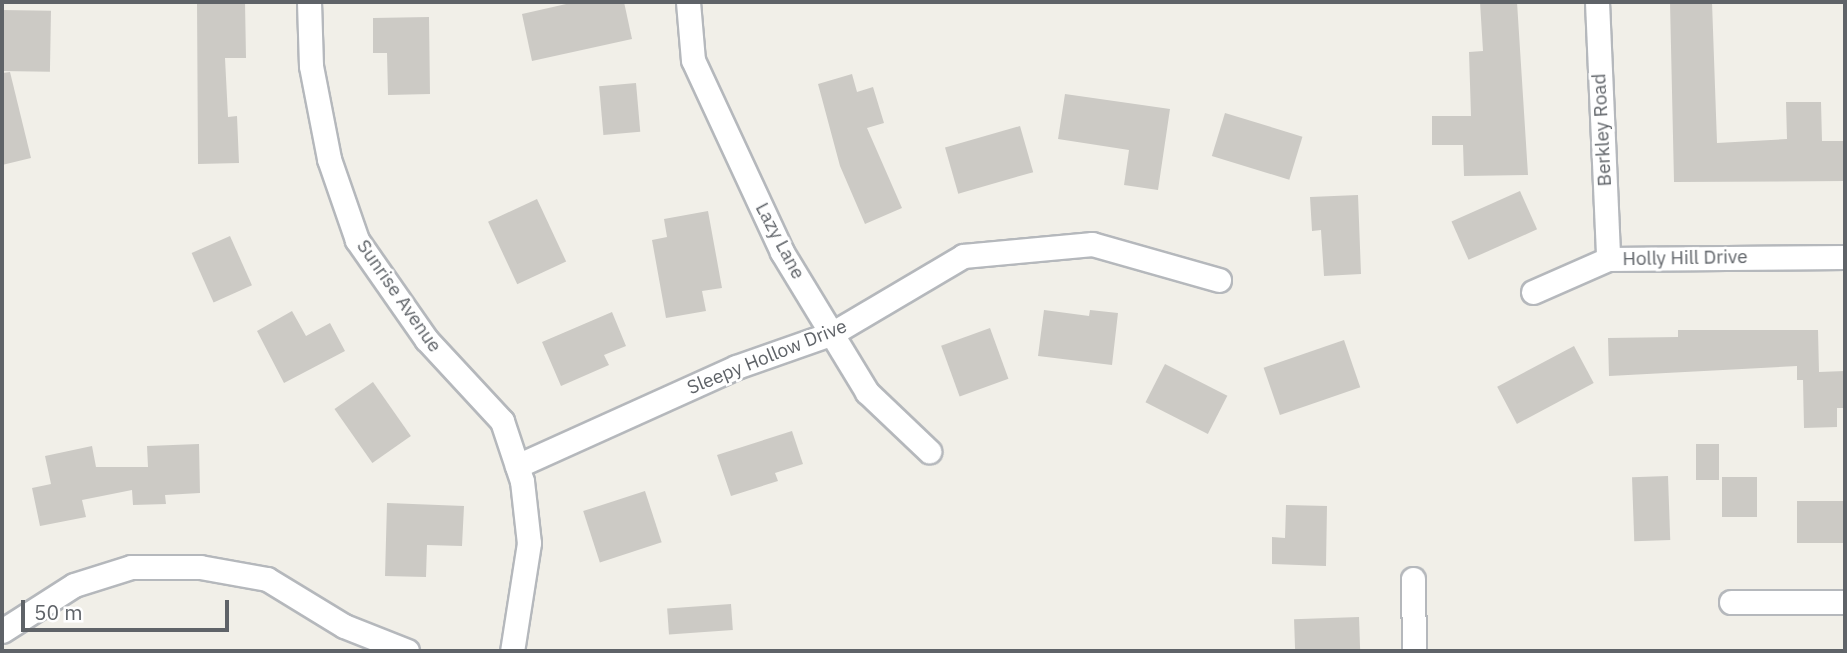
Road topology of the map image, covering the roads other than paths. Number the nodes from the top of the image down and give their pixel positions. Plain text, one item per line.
1 (309, 2) edge
2 (688, 2) edge
3 (1597, 2) edge
4 (1845, 257) edge
5 (1608, 259) junction
6 (1219, 280) dead end
7 (1533, 292) dead end
8 (833, 333) junction
9 (929, 452) dead end
10 (517, 466) junction
11 (1413, 579) dead end
12 (1731, 602) dead end
13 (1845, 602) edge
14 (2, 631) edge
15 (407, 651) edge
16 (512, 651) edge
17 (1414, 651) edge

1 - 10 street, Sunrise Avenue
2 - 8 street, Lazy Lane
3 - 5 street, Berkley Road
4 - 5 street, Holly Hill Drive
5 - 7 street, Holly Hill Drive
6 - 8 street, Sleepy Hollow Drive
8 - 9 street, Lazy Lane
8 - 10 street, Sleepy Hollow Drive
10 - 16 street, Sunrise Avenue
11 - 17 street
12 - 13 street
14 - 15 street

